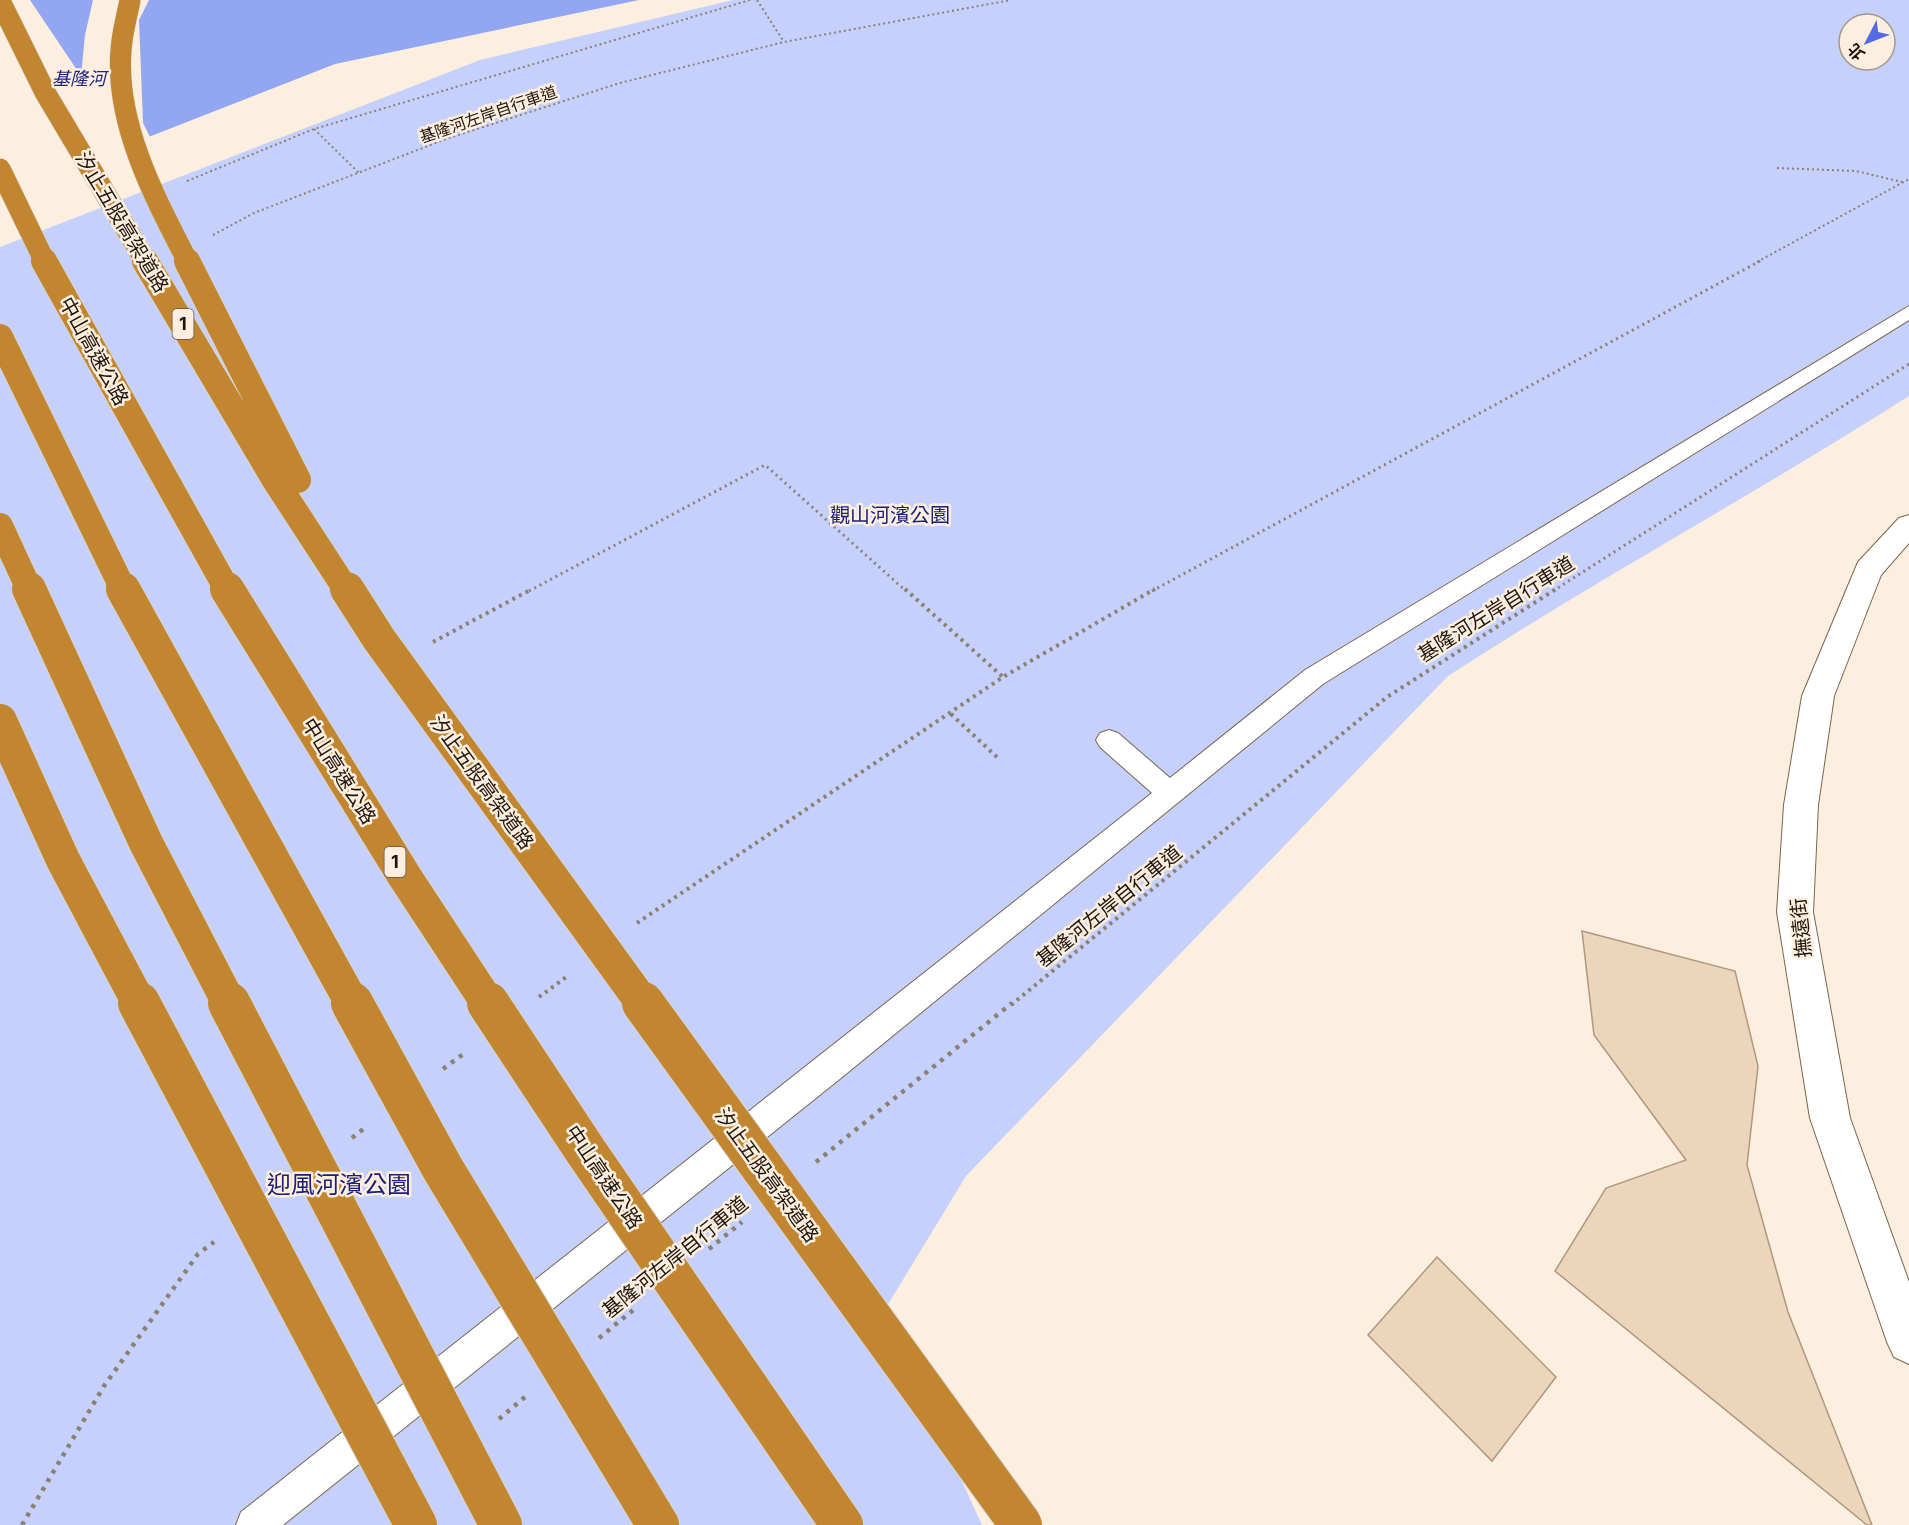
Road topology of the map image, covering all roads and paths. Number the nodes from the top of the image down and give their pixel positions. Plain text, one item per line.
1 (130, 0) edge
2 (750, 0) edge
3 (757, 0) edge
4 (1011, 0) edge
5 (0, 1) edge
6 (784, 42) junction
7 (314, 129) junction
8 (1777, 168) dead end
9 (0, 169) edge
10 (358, 173) junction
11 (1909, 179) edge
12 (184, 182) dead end
13 (1902, 182) junction
14 (205, 239) dead end
15 (1909, 312) edge
16 (0, 337) edge
17 (1909, 364) edge
18 (1909, 525) edge
19 (0, 526) edge
20 (379, 639) junction
21 (432, 643) dead end
22 (1003, 677) junction
23 (951, 714) junction
24 (0, 721) edge
25 (1109, 740) dead end
26 (999, 759) dead end
27 (1171, 794) junction
28 (631, 928) dead end
29 (574, 970) dead end
30 (537, 999) dead end
31 (471, 1048) dead end
32 (442, 1070) dead end
33 (377, 1119) dead end
34 (348, 1141) dead end
35 (813, 1165) dead end
36 (748, 1217) dead end
37 (216, 1240) dead end
38 (702, 1255) dead end
39 (646, 1300) dead end
40 (1909, 1342) edge
41 (590, 1345) dead end
42 (534, 1390) dead end
43 (497, 1420) dead end
44 (22, 1525) edge
45 (254, 1525) edge
46 (416, 1525) edge
47 (501, 1525) edge
48 (658, 1525) edge
49 (842, 1525) edge
50 (1021, 1525) edge

1 - 20 highway, bridge
2 - 7 path
3 - 6 path
4 - 6 path, 基隆河左岸自行車道
5 - 20 highway, 汐止五股高架道路 / 1, bridge
6 - 10 path, 基隆河左岸自行車道
7 - 10 path
7 - 12 path
8 - 13 path
9 - 49 highway, 中山高速公路 / 1, bridge
10 - 14 path, 基隆河左岸自行車道
11 - 13 path
13 - 22 path
15 - 27 lane
16 - 48 highway, bridge
17 - 35 path, 基隆河左岸自行車道
18 - 40 main road, 撫遠街
19 - 47 highway, bridge
20 - 50 highway, 汐止五股高架道路 / 1, bridge
21 - 22 path
22 - 23 path
23 - 26 path
23 - 28 path
24 - 46 highway, bridge
25 - 27 lane
27 - 45 lane
29 - 30 path
31 - 32 path
33 - 34 path
36 - 38 path, 基隆河左岸自行車道
37 - 44 path
39 - 41 path, 基隆河左岸自行車道
42 - 43 path

